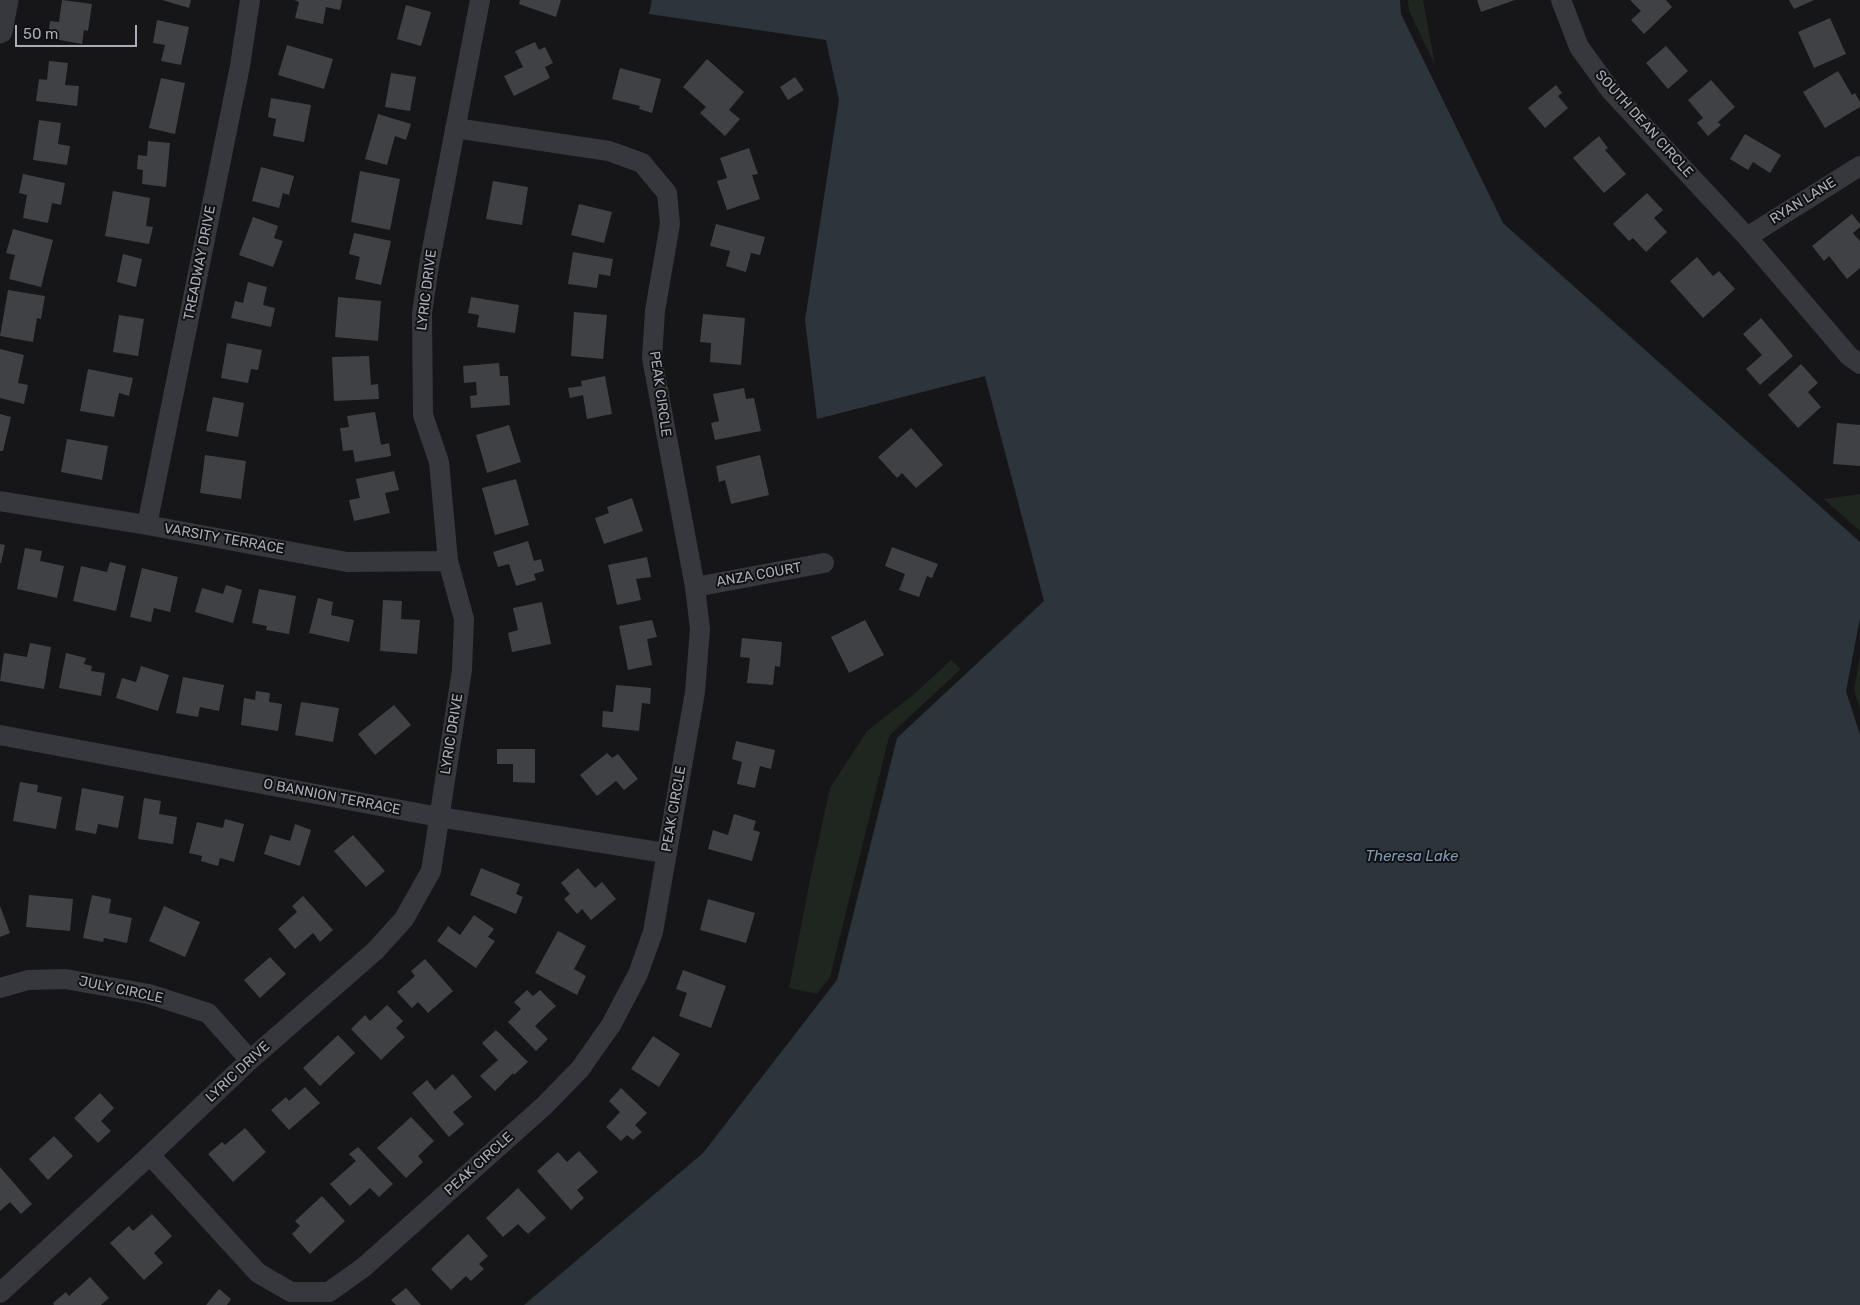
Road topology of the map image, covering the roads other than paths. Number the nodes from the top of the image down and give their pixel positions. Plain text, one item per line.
1 (250, 0) edge
2 (480, 0) edge
3 (1561, 0) edge
4 (456, 128) junction
5 (1860, 166) edge
6 (1747, 237) junction
7 (1860, 364) edge
8 (0, 501) edge
9 (147, 525) junction
10 (448, 561) junction
11 (824, 563) dead end
12 (695, 587) junction
13 (0, 735) edge
14 (439, 817) junction
15 (665, 854) junction
16 (0, 988) edge
17 (250, 1060) junction
18 (150, 1155) junction
19 (0, 1293) edge

1 - 9 street, TREADWAY DRIVE
2 - 4 street, LYRIC DRIVE
3 - 6 street, SOUTH DEAN CIRCLE
4 - 10 street, LYRIC DRIVE
4 - 12 street, PEAK CIRCLE
5 - 6 street, RYAN LANE
6 - 7 street, SOUTH DEAN CIRCLE
8 - 9 street, VARSITY TERRACE
9 - 10 street, VARSITY TERRACE
10 - 14 street, LYRIC DRIVE
11 - 12 street, ANZA COURT
12 - 15 street, PEAK CIRCLE
13 - 14 street, O BANNION TERRACE
14 - 15 street, O BANNION TERRACE
14 - 17 street, LYRIC DRIVE
15 - 18 street, PEAK CIRCLE
16 - 17 street, JULY CIRCLE
17 - 18 street, LYRIC DRIVE
18 - 19 street, LYRIC DRIVE

